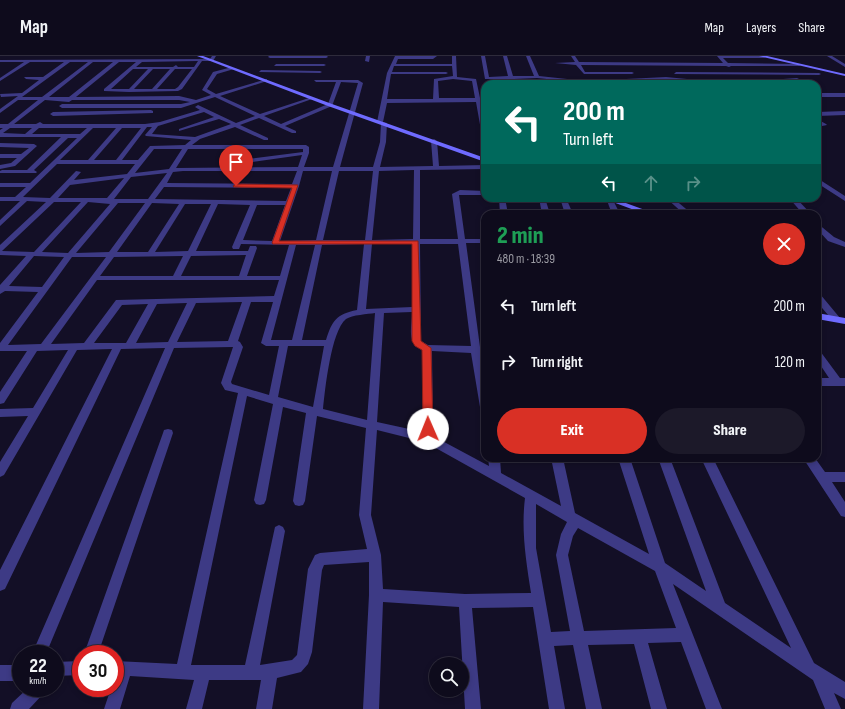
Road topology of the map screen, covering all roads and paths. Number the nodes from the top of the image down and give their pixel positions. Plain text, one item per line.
1 (19, 56) edge
2 (42, 56) edge
3 (63, 56) edge
4 (83, 56) edge
5 (104, 56) edge
6 (126, 56) edge
7 (160, 56) edge
8 (326, 56) edge
9 (435, 56) edge
10 (454, 56) edge
11 (483, 56) edge
12 (505, 56) edge
13 (528, 56) edge
14 (573, 56) edge
15 (625, 56) edge
16 (652, 56) edge
17 (762, 56) edge
18 (791, 56) edge
19 (829, 56) edge
20 (397, 57) edge
21 (419, 57) edge
22 (200, 58) edge
23 (212, 58) edge
24 (70, 60) junction
25 (77, 60) junction
26 (96, 60) junction
27 (119, 60) junction
28 (140, 60) junction
29 (156, 60) junction
30 (170, 60) junction
31 (181, 60) junction
32 (268, 60) edge
33 (0, 61) edge
34 (12, 61) junction
35 (32, 61) junction
36 (56, 61) junction
37 (838, 61) junction
38 (845, 61) edge
39 (578, 63) junction
40 (631, 63) junction
41 (659, 64) junction
42 (727, 64) junction
43 (272, 65) dead end
44 (324, 65) junction
45 (393, 65) junction
46 (419, 65) junction
47 (454, 65) junction
48 (799, 65) junction
49 (805, 66) junction
50 (845, 66) edge
51 (0, 68) edge
52 (131, 68) junction
53 (152, 68) junction
54 (161, 68) junction
55 (174, 68) junction
56 (195, 68) junction
57 (232, 68) junction
58 (560, 69) dead end
59 (663, 69) dead end
60 (261, 71) junction
61 (320, 72) junction
62 (830, 72) junction
63 (389, 73) junction
64 (0, 74) edge
65 (10, 74) junction
66 (737, 74) junction
67 (795, 74) junction
68 (819, 74) junction
69 (454, 75) junction
70 (562, 75) dead end
71 (845, 75) edge
72 (255, 76) junction
73 (511, 77) junction
74 (26, 78) dead end
75 (45, 78) junction
76 (469, 78) junction
77 (487, 78) junction
78 (539, 78) junction
79 (801, 79) junction
80 (0, 80) edge
81 (265, 80) junction
82 (512, 80) edge
83 (552, 80) edge
84 (565, 80) edge
85 (625, 80) edge
86 (655, 80) edge
87 (744, 80) edge
88 (790, 80) edge
89 (316, 81) junction
90 (339, 81) junction
91 (313, 88) dead end
92 (7, 90) dead end
93 (29, 90) junction
94 (129, 90) junction
95 (153, 90) junction
96 (24, 94) junction
97 (1, 95) edge
98 (821, 95) edge
99 (845, 95) edge
100 (214, 96) junction
101 (309, 96) junction
102 (43, 99) junction
103 (70, 99) junction
104 (15, 100) junction
105 (436, 100) junction
106 (478, 100) junction
107 (0, 101) edge
108 (386, 101) junction
109 (196, 102) junction
110 (190, 103) junction
111 (330, 105) junction
112 (62, 106) junction
113 (181, 106) junction
114 (204, 110) junction
115 (0, 111) edge
116 (81, 113) junction
117 (353, 113) junction
118 (845, 113) edge
119 (53, 114) junction
120 (821, 114) edge
121 (481, 115) edge
122 (260, 116) junction
123 (219, 117) junction
124 (382, 123) junction
125 (156, 125) junction
126 (236, 125) junction
127 (0, 126) edge
128 (9, 126) junction
129 (38, 126) junction
130 (69, 126) junction
131 (145, 126) junction
132 (280, 126) junction
133 (91, 127) junction
134 (120, 127) junction
135 (181, 130) dead end
136 (294, 132) dead end
137 (0, 134) edge
138 (59, 135) junction
139 (67, 135) junction
140 (26, 136) junction
141 (83, 136) junction
142 (195, 139) junction
143 (434, 141) junction
144 (0, 145) edge
145 (187, 146) junction
146 (257, 147) junction
147 (306, 153) junction
148 (0, 156) edge
149 (23, 156) junction
150 (481, 159) edge
151 (90, 161) junction
152 (118, 161) junction
153 (57, 162) junction
154 (140, 162) junction
155 (235, 166) junction
156 (0, 167) edge
157 (481, 167) edge
158 (436, 168) junction
159 (301, 169) junction
160 (336, 169) junction
161 (376, 169) junction
162 (417, 169) junction
163 (172, 170) junction
164 (0, 172) edge
165 (29, 172) junction
166 (46, 172) junction
167 (78, 172) dead end
168 (130, 175) junction
169 (68, 183) junction
170 (821, 183) edge
171 (0, 185) edge
172 (33, 185) junction
173 (162, 185) junction
174 (296, 186) junction
175 (481, 193) edge
176 (0, 199) edge
177 (17, 199) junction
178 (26, 199) junction
179 (845, 199) edge
180 (52, 200) junction
181 (85, 202) junction
182 (112, 202) junction
183 (150, 202) junction
184 (183, 202) junction
185 (625, 202) edge
186 (674, 202) edge
187 (796, 202) edge
188 (215, 203) junction
189 (254, 203) junction
190 (289, 203) junction
191 (643, 210) edge
192 (683, 210) edge
193 (803, 210) edge
194 (0, 211) edge
195 (13, 211) junction
196 (0, 224) edge
197 (821, 229) edge
198 (462, 241) junction
199 (481, 241) edge
200 (239, 242) junction
201 (256, 242) junction
202 (321, 242) junction
203 (367, 242) junction
204 (416, 242) junction
205 (275, 243) junction
206 (293, 243) junction
207 (845, 245) edge
208 (0, 250) edge
209 (0, 253) edge
210 (34, 254) junction
211 (113, 254) junction
212 (150, 254) junction
213 (189, 254) junction
214 (233, 254) junction
215 (251, 254) junction
216 (70, 255) junction
217 (95, 278) junction
218 (175, 278) junction
219 (242, 278) junction
220 (283, 278) junction
221 (1, 289) edge
222 (43, 290) junction
223 (276, 299) junction
224 (247, 300) junction
225 (821, 300) edge
226 (154, 301) junction
227 (192, 302) junction
228 (417, 309) junction
229 (380, 312) junction
230 (361, 313) junction
231 (821, 317) edge
232 (841, 320) edge
233 (329, 343) junction
234 (232, 344) junction
235 (284, 344) junction
236 (296, 344) junction
237 (75, 346) junction
238 (88, 346) junction
239 (123, 346) junction
240 (171, 346) junction
241 (0, 348) edge
242 (39, 348) junction
243 (427, 348) junction
244 (480, 350) edge
245 (821, 357) edge
246 (481, 361) edge
247 (821, 382) edge
248 (841, 382) edge
249 (242, 392) junction
250 (0, 400) edge
251 (276, 400) junction
252 (315, 411) junction
253 (37, 412) junction
254 (0, 413) edge
255 (371, 424) junction
256 (168, 433) dead end
257 (428, 438) junction
258 (494, 462) edge
259 (558, 462) edge
260 (625, 462) edge
261 (665, 462) edge
262 (709, 462) edge
263 (812, 462) edge
264 (0, 472) edge
265 (496, 475) junction
266 (821, 477) junction
267 (845, 477) edge
268 (531, 496) junction
269 (260, 500) dead end
270 (299, 501) dead end
271 (845, 512) edge
272 (572, 518) junction
273 (279, 531) dead end
274 (375, 555) junction
275 (660, 567) junction
276 (0, 584) edge
277 (376, 596) junction
278 (539, 600) junction
279 (465, 601) junction
280 (720, 609) junction
281 (686, 635) junction
282 (580, 636) junction
283 (639, 636) junction
284 (545, 639) junction
285 (43, 645) edge
286 (94, 645) edge
287 (124, 668) edge
288 (813, 671) junction
289 (0, 672) edge
290 (251, 672) junction
291 (270, 672) junction
292 (12, 673) edge
293 (182, 673) junction
294 (203, 673) junction
295 (845, 691) edge
296 (30, 697) edge
297 (114, 697) edge
298 (18, 709) edge
299 (112, 709) edge
300 (194, 709) edge
301 (264, 709) edge
302 (371, 709) edge
303 (473, 709) edge
304 (557, 709) edge
305 (594, 709) edge
306 (659, 709) edge
307 (714, 709) edge
308 (833, 709) edge

1 - 34 street
2 - 35 street
3 - 36 street
4 - 25 street
5 - 26 street
6 - 27 street
7 - 29 street
8 - 32 street
8 - 44 street
9 - 21 street
10 - 47 street
11 - 77 street
12 - 73 street
13 - 78 street
14 - 39 street
15 - 40 street
16 - 41 street
17 - 42 street
17 - 48 street
18 - 49 street
19 - 37 street
20 - 21 street
20 - 45 street
21 - 46 street
22 - 23 street
22 - 31 street
22 - 56 street
23 - 57 street
24 - 25 street
24 - 36 street
24 - 75 street
25 - 26 street
26 - 27 street
26 - 102 street
27 - 28 street
27 - 103 street
28 - 29 street
28 - 52 street
29 - 30 street
30 - 31 street
30 - 54 street
31 - 55 street
32 - 60 street
33 - 34 street
34 - 35 street
34 - 51 street
35 - 36 street
35 - 65 street
37 - 38 street
37 - 50 street
39 - 40 street
39 - 58 street
39 - 66 street
40 - 41 street
41 - 42 street
41 - 59 street
42 - 48 street
42 - 66 street
43 - 44 street
44 - 61 street
45 - 46 street
45 - 63 street
46 - 47 street
47 - 69 street
48 - 49 street
49 - 62 street
52 - 53 street
52 - 94 street
53 - 54 street
53 - 94 street
54 - 55 street
55 - 56 street
55 - 95 street
56 - 95 street
57 - 72 street
57 - 100 street
60 - 61 street
60 - 72 street
61 - 89 street
62 - 68 street
62 - 71 street
63 - 69 street
63 - 108 street
64 - 65 street
65 - 80 street
66 - 67 street
66 - 87 street
67 - 68 street
67 - 79 street
68 - 79 street
69 - 76 street
69 - 105 street
70 - 84 street
72 - 81 street
73 - 77 street
73 - 78 street
73 - 82 street
74 - 75 street
75 - 93 street
76 - 77 street
76 - 106 street
78 - 83 street
79 - 88 street
81 - 100 street
81 - 101 street
85 - 86 street
89 - 90 street
89 - 91 street
90 - 111 street
90 - 117 street
92 - 93 street
93 - 96 street
94 - 95 street
96 - 97 street
96 - 104 street
98 - 99 street
100 - 109 street
100 - 122 street
101 - 111 street
101 - 122 street
102 - 103 street
102 - 104 street
102 - 128 street
103 - 109 street
103 - 112 street
104 - 107 street
104 - 115 street
105 - 106 street
105 - 108 street
106 - 121 street
108 - 124 street
109 - 110 street
110 - 113 street
110 - 114 street
111 - 117 street
111 - 132 street
112 - 113 street
112 - 119 street
113 - 116 street
114 - 123 street
114 - 125 street
116 - 119 street
116 - 130 street
117 - 124 street
117 - 160 street
118 - 120 street
119 - 129 street
122 - 126 street
122 - 132 street
123 - 126 street
123 - 135 street
124 - 143 street
124 - 161 street
125 - 131 street
125 - 142 street
126 - 142 street
126 - 146 street
127 - 128 street
128 - 129 street
128 - 137 street
129 - 130 street
129 - 140 street
130 - 133 street
130 - 138 street
131 - 134 street
131 - 152 street
132 - 136 street
133 - 134 street
133 - 141 street
134 - 151 street
137 - 140 street
138 - 139 street
138 - 140 street
139 - 141 street
139 - 165 street
141 - 153 street
142 - 145 street
143 - 150 street
143 - 158 street
144 - 149 street
145 - 146 street
145 - 154 street
145 - 163 street
146 - 147 street
147 - 155 street
147 - 159 street
148 - 149 street
149 - 156 street
151 - 152 street
151 - 153 street
152 - 154 street
153 - 166 street
154 - 168 street
155 - 159 street
155 - 163 street
157 - 158 street
158 - 162 street
159 - 160 street
159 - 174 street
160 - 161 street
160 - 202 street
161 - 162 street
161 - 203 street
162 - 204 street
163 - 168 street
163 - 173 street
164 - 165 street
165 - 166 street
166 - 172 street
167 - 169 street
168 - 169 street
168 - 182 street
169 - 180 street
170 - 179 street
171 - 172 street
172 - 177 street
173 - 174 street
173 - 183 street
174 - 190 street
175 - 198 street
176 - 177 street
177 - 178 street
178 - 180 street
178 - 195 street
180 - 181 street
180 - 208 street
181 - 182 street
181 - 210 street
182 - 183 street
182 - 216 street
183 - 184 street
183 - 211 street
184 - 188 street
184 - 212 street
185 - 191 street
186 - 192 street
187 - 193 street
188 - 189 street
188 - 213 street
189 - 190 street
189 - 200 street
190 - 205 street
194 - 195 street
195 - 196 street
197 - 207 street
198 - 199 street
198 - 204 street
198 - 244 street
200 - 201 street
200 - 214 street
201 - 205 street
201 - 215 street
202 - 203 street
202 - 206 street
202 - 236 street
203 - 204 street
203 - 230 street
204 - 228 street
205 - 206 street
206 - 220 street
209 - 210 street
210 - 216 street
210 - 221 street
211 - 212 street
211 - 216 street
211 - 217 street
212 - 213 street
213 - 214 street
213 - 218 street
214 - 215 street
215 - 219 street
216 - 222 street
217 - 218 street
217 - 242 street
218 - 219 street
219 - 220 street
220 - 223 street
221 - 222 street
222 - 241 street
223 - 224 street
223 - 235 street
224 - 227 street
224 - 234 street
225 - 232 street
226 - 227 street
226 - 238 street
226 - 239 street
227 - 240 street
228 - 229 street
228 - 243 street
229 - 230 street
229 - 255 street
230 - 233 street
231 - 232 street
233 - 236 street
233 - 252 street
234 - 240 street
234 - 249 street
235 - 236 street
235 - 251 street
237 - 238 street
237 - 242 street
237 - 253 street
238 - 239 street
239 - 240 street
239 - 276 street
240 - 285 street
241 - 242 street
242 - 250 street
243 - 244 street
243 - 257 street
244 - 246 street
245 - 248 street
247 - 248 street
249 - 251 street
249 - 293 street
251 - 252 street
251 - 269 street
252 - 255 street
252 - 270 street
253 - 254 street
253 - 264 street
255 - 257 street
255 - 274 street
256 - 286 street
257 - 265 street
258 - 265 street
259 - 272 street
260 - 275 street
261 - 280 street
262 - 288 street
263 - 266 street
265 - 268 street
266 - 267 street
266 - 271 street
268 - 272 street
268 - 278 street
272 - 275 street
272 - 282 street
273 - 290 street
274 - 277 street
274 - 291 street
275 - 280 street
275 - 281 street
277 - 279 street
277 - 302 street
278 - 279 street
278 - 284 street
279 - 303 street
280 - 288 street
281 - 283 street
281 - 307 street
282 - 283 street
282 - 284 street
282 - 305 street
283 - 306 street
284 - 304 street
287 - 293 street
288 - 295 street
288 - 308 street
289 - 292 street
290 - 291 street
290 - 294 street
291 - 301 street
293 - 294 street
294 - 300 street
296 - 298 street
297 - 299 street

